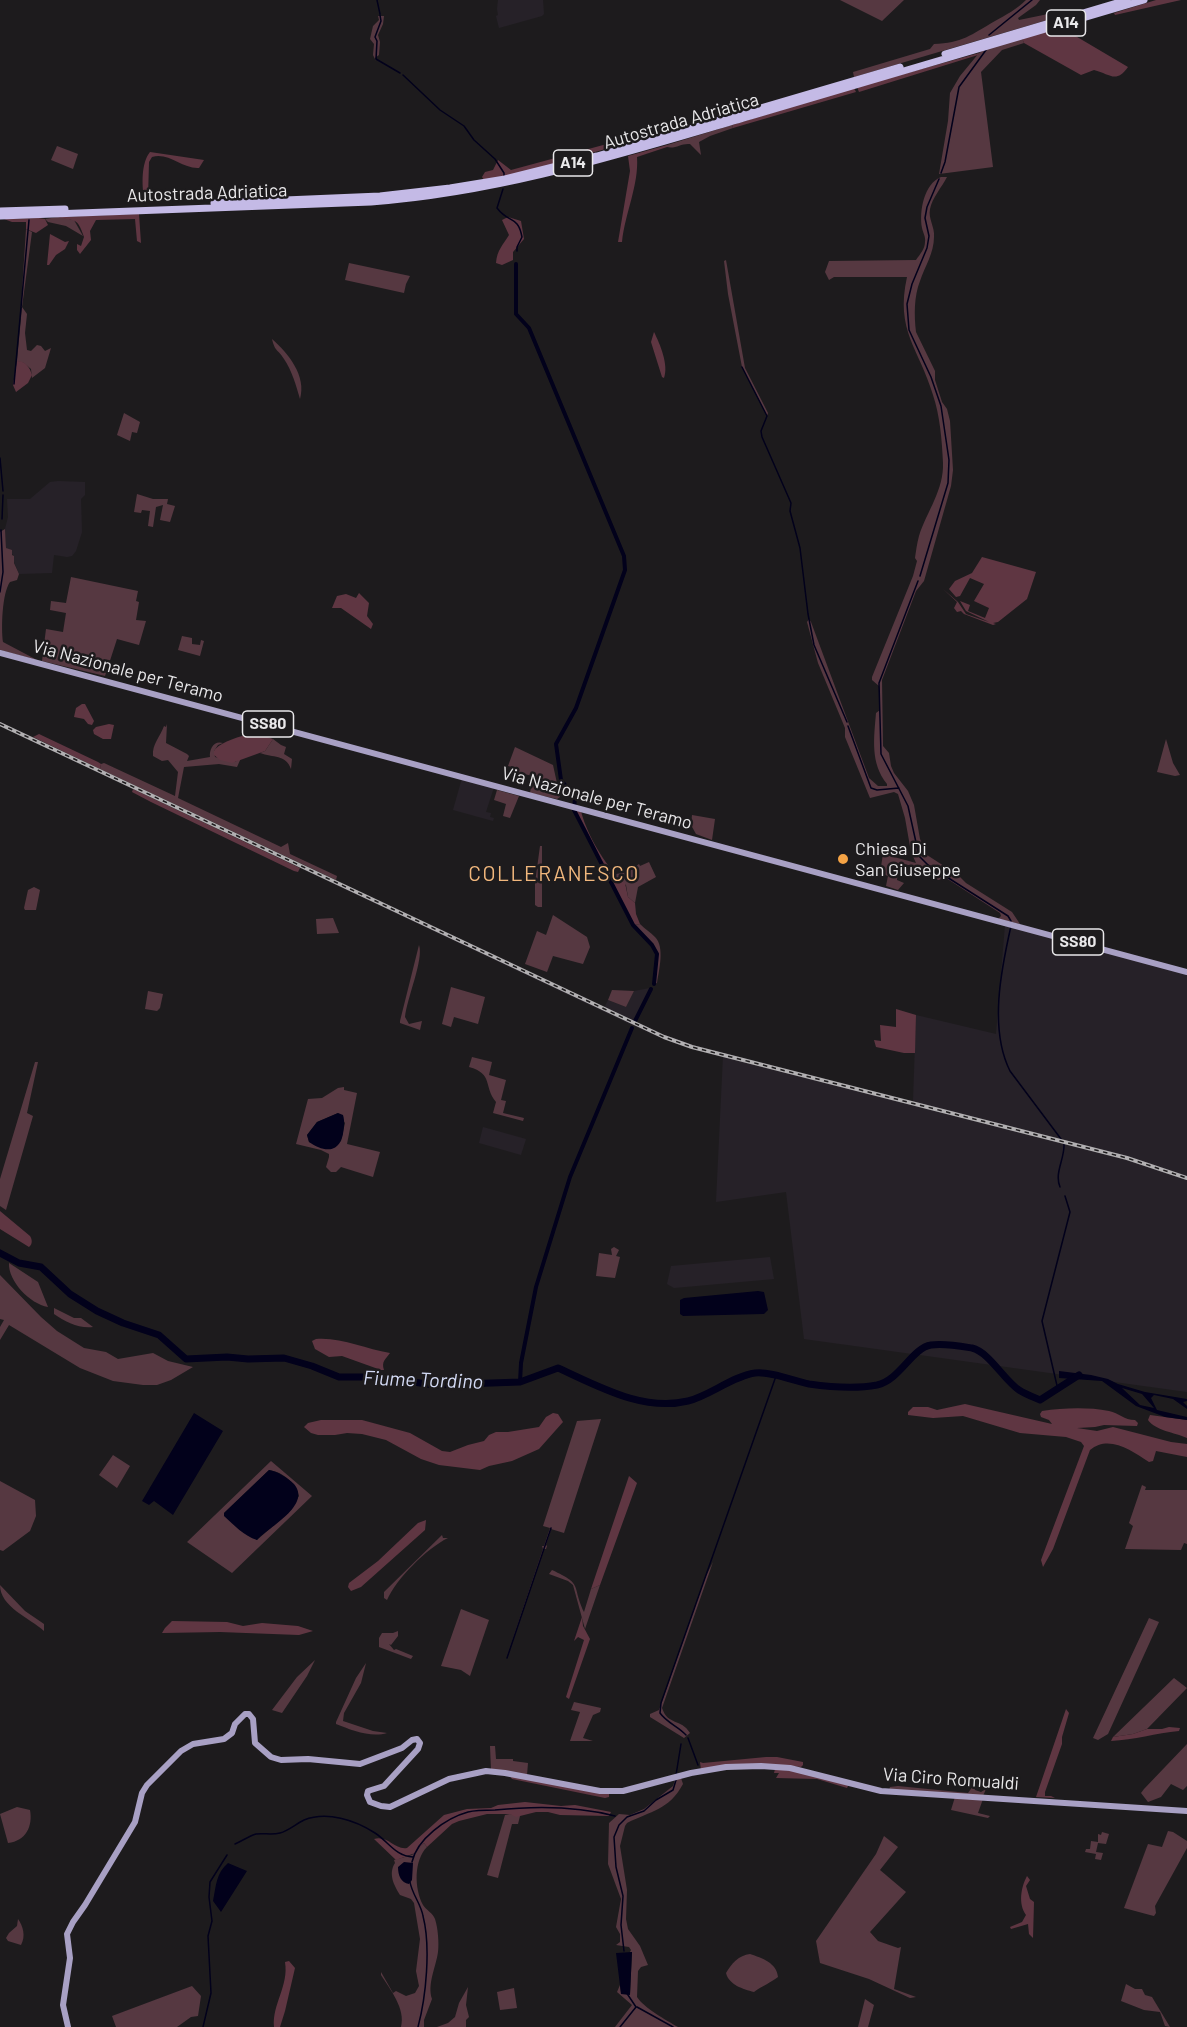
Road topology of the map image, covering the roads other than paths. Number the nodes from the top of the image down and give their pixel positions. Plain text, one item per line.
1 (1127, 0) edge
2 (1144, 0) edge
3 (0, 211) edge
4 (0, 216) edge
5 (0, 653) edge
6 (1187, 972) edge
7 (1187, 1811) edge
8 (68, 2027) edge

1 - 3 highway, Autostrada Adriatica / A14
2 - 4 highway, Autostrada Adriatica / A14
5 - 6 main road, Via Nazionale per Teramo / SS80
7 - 8 main road, Via Ciro Romualdi

